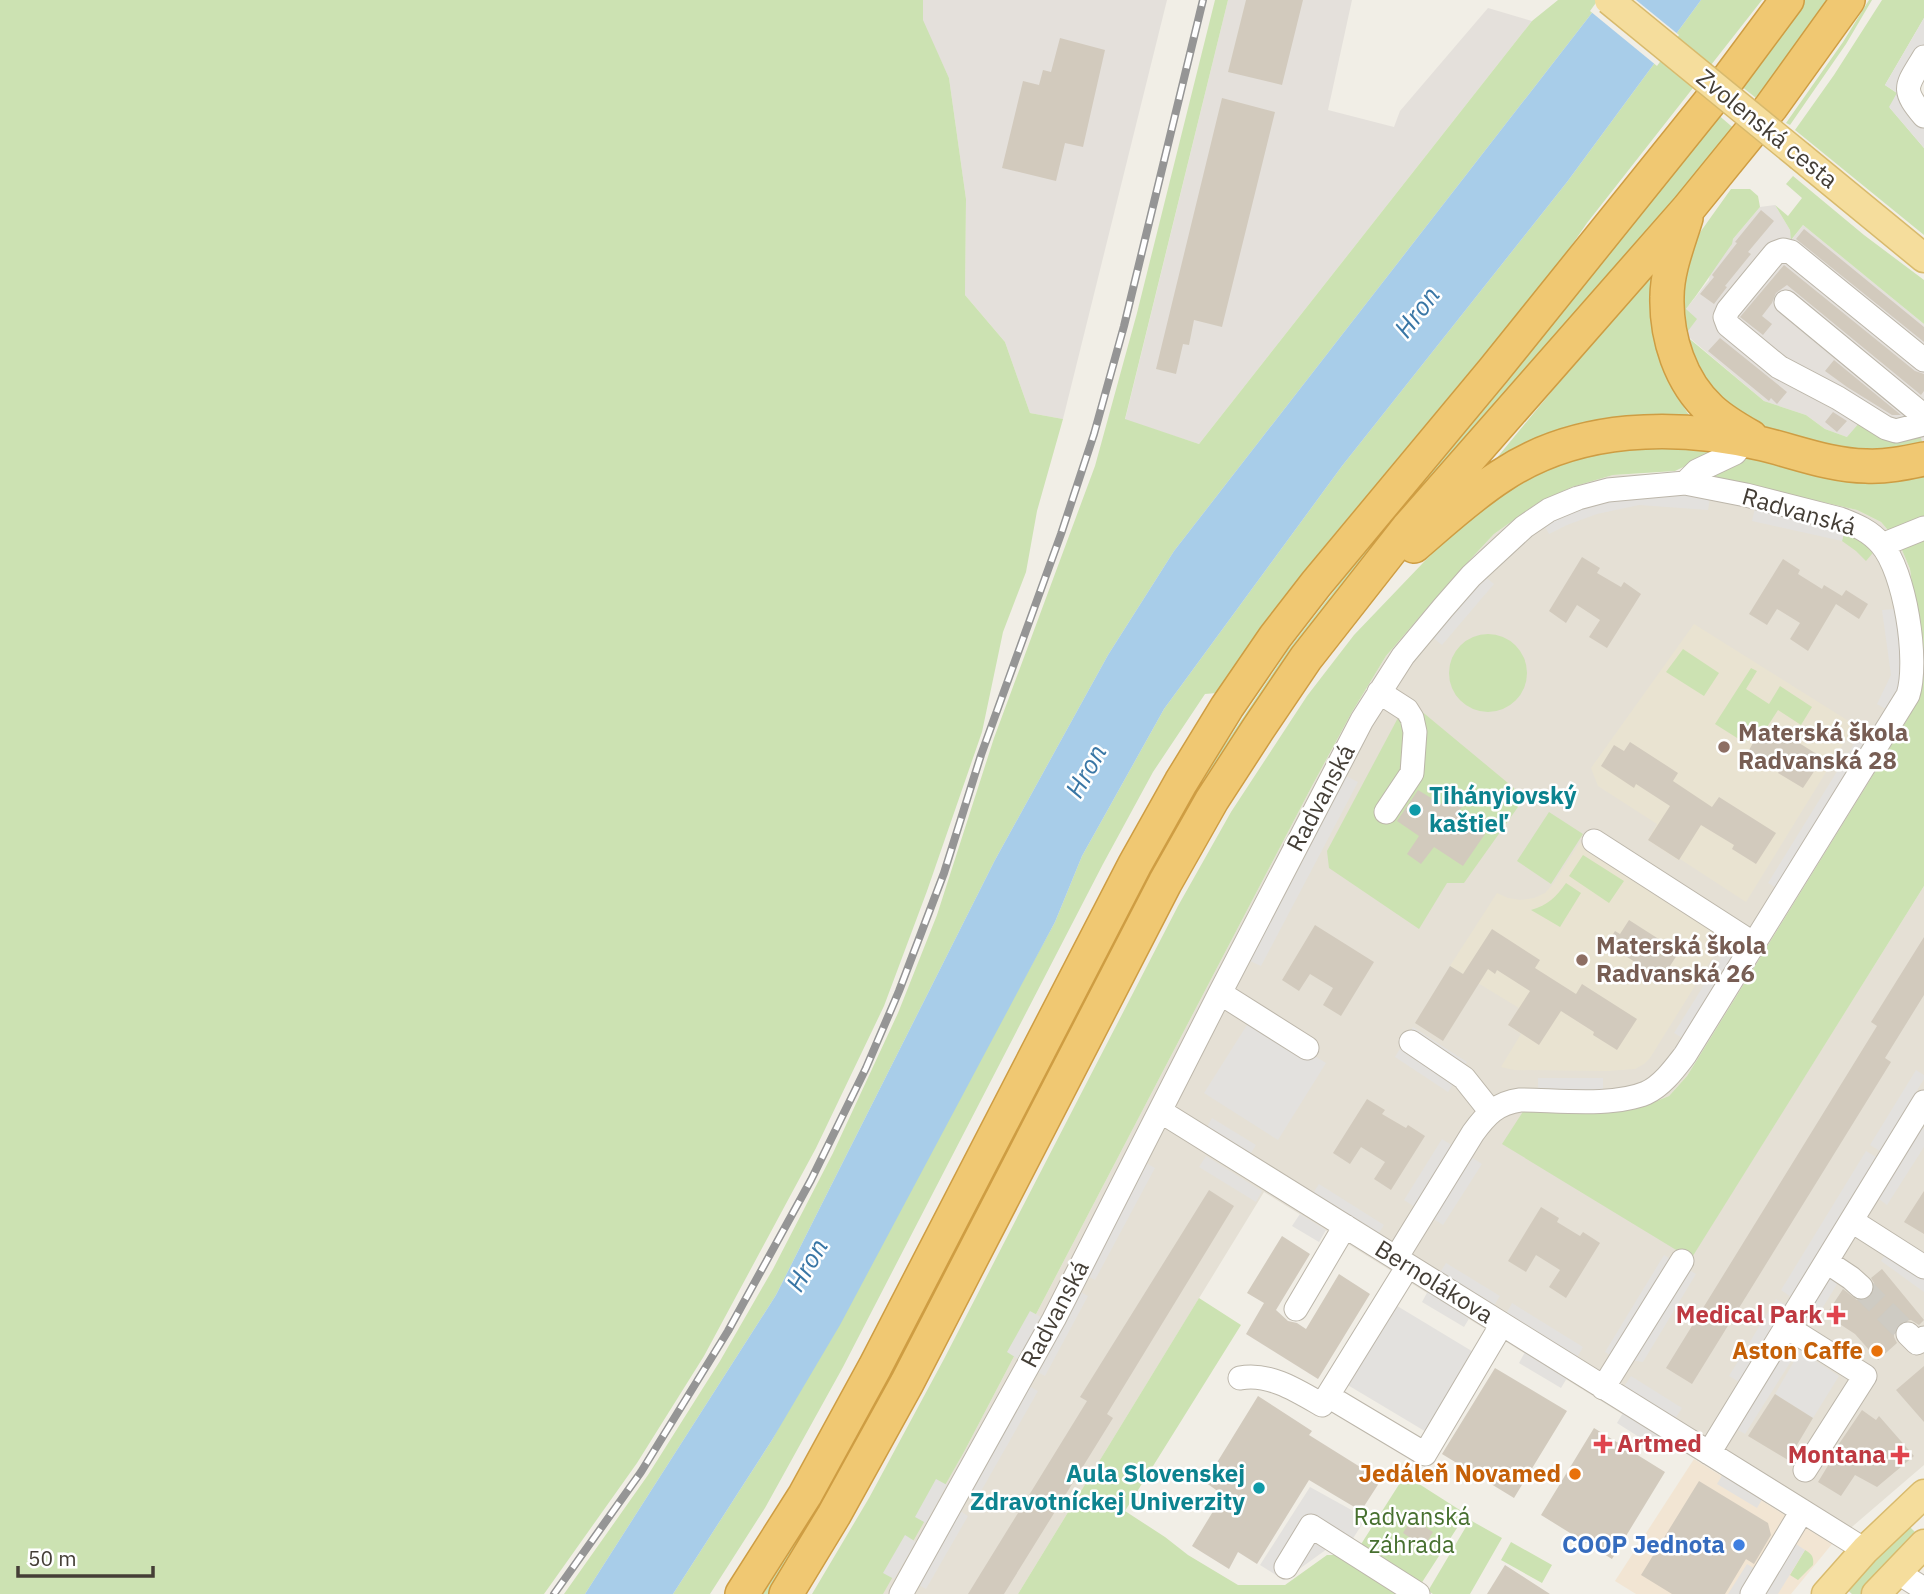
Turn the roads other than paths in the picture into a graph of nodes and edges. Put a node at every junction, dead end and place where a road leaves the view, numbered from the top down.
1 (1609, 0) edge
2 (1787, 0) edge
3 (1848, 0) edge
4 (1924, 57) edge
5 (1924, 116) edge
6 (1688, 209) junction
7 (1924, 258) edge
8 (1786, 302) dead end
9 (1924, 360) edge
10 (1924, 416) edge
11 (1924, 424) edge
12 (1753, 442) junction
13 (1924, 459) edge
14 (1685, 483) junction
15 (1924, 528) edge
16 (1882, 545) junction
17 (1346, 604) junction
18 (1379, 692) junction
19 (1386, 812) dead end
20 (1594, 841) dead end
21 (1755, 944) junction
22 (1220, 993) junction
23 (1411, 1042) dead end
24 (1307, 1048) dead end
25 (1924, 1102) edge
26 (1160, 1111) junction
27 (1491, 1112) junction
28 (1852, 1221) junction
29 (1345, 1226) junction
30 (1682, 1261) dead end
31 (1402, 1262) junction
32 (1827, 1262) junction
33 (1924, 1267) edge
34 (1861, 1287) tunnel mouth
35 (1296, 1310) dead end
36 (1502, 1324) junction
37 (1787, 1327) junction
38 (1240, 1378) dead end
39 (1604, 1388) junction
40 (1328, 1396) junction
41 (1709, 1453) junction
42 (1805, 1470) dead end
43 (1924, 1494) edge
44 (1802, 1511) junction
45 (1924, 1544) edge
46 (1865, 1550) junction
47 (1286, 1567) dead end
48 (1897, 1572) junction
49 (1924, 1589) edge
50 (742, 1594) edge
51 (786, 1594) edge
52 (901, 1594) edge
53 (1419, 1594) edge
54 (1752, 1594) edge
55 (1826, 1594) edge
56 (1876, 1594) edge

1 - 7 main road, Zvolenská cesta, bridge
2 - 50 highway
3 - 6 highway
4 - 5 street
6 - 12 highway
6 - 17 highway
8 - 10 street
9 - 11 street
12 - 13 highway
12 - 14 street
12 - 17 highway
14 - 16 street, Radvanská
14 - 18 street, Radvanská
15 - 16 street
16 - 21 street, Radvanská
17 - 51 highway
18 - 19 street
18 - 22 street, Radvanská
20 - 21 street
21 - 27 street, Radvanská
22 - 24 street
22 - 26 street, Radvanská
23 - 27 street
25 - 28 street
26 - 29 street, Bernolákova
26 - 52 street, Radvanská
27 - 31 street
28 - 32 street
28 - 33 street
29 - 31 street, Bernolákova
29 - 35 street
30 - 39 street
31 - 36 street, Bernolákova
31 - 40 street
32 - 34 street
32 - 37 street
36 - 39 street, Bernolákova
36 - 40 street
37 - 41 street
37 - 42 street
38 - 40 street
39 - 41 street, Bernolákova
41 - 44 street, Bernolákova
43 - 46 main road
44 - 46 street, Bernolákova
44 - 54 street
45 - 48 main road
46 - 55 main road
47 - 53 street
48 - 49 street
48 - 56 main road

